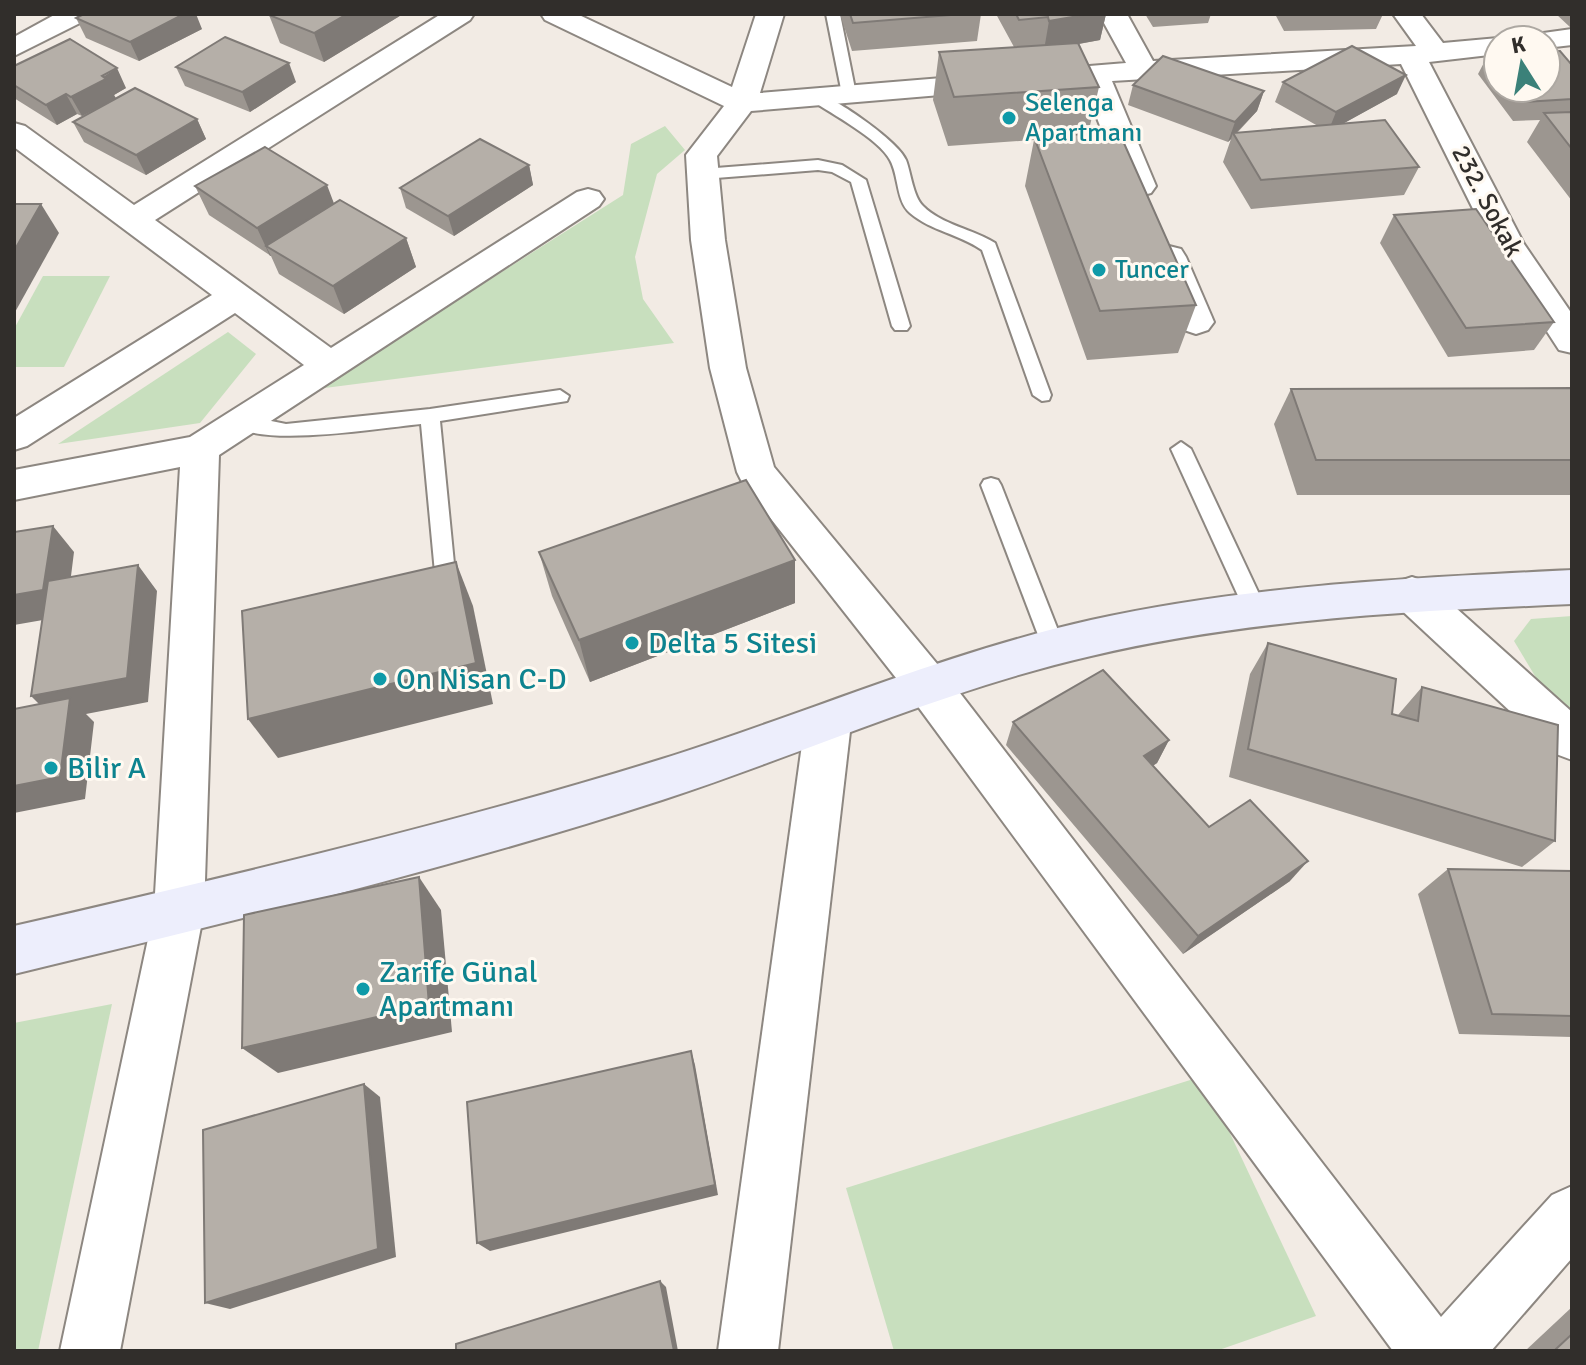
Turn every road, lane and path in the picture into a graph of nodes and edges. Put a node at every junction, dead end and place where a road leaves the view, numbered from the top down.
1 (76, 14) edge
2 (460, 14) edge
3 (555, 14) edge
4 (770, 14) edge
5 (833, 14) edge
6 (1113, 14) edge
7 (1407, 14) edge
8 (14, 48) edge
9 (1482, 48) edge
10 (1423, 54) junction
11 (1144, 70) junction
12 (1094, 73) junction
13 (849, 94) junction
14 (816, 97) junction
15 (742, 103) junction
16 (14, 132) edge
17 (703, 174) junction
18 (588, 199) dead end
19 (135, 219) junction
20 (235, 297) junction
21 (1196, 322) edge
22 (901, 326) dead end
23 (1572, 341) edge
24 (328, 364) junction
25 (1042, 395) dead end
26 (560, 396) dead end
27 (430, 416) junction
28 (241, 422) junction
29 (14, 436) edge
30 (200, 449) junction
31 (1181, 449) dead end
32 (14, 485) edge
33 (991, 485) dead end
34 (1572, 587) edge
35 (1412, 594) junction
36 (448, 600) edge
37 (1256, 611) junction
38 (1054, 648) junction
39 (927, 684) junction
40 (828, 723) junction
41 (1572, 740) edge
42 (179, 911) junction
43 (14, 950) edge
44 (1572, 1215) edge
45 (90, 1351) edge
46 (748, 1351) edge
47 (1430, 1351) edge
48 (1451, 1351) edge

1 - 8 street
2 - 19 street
3 - 15 street
4 - 15 street
5 - 13 lane
6 - 11 street
7 - 10 street, 232. Sokak
9 - 10 street
10 - 11 street
10 - 23 street, 232. Sokak
11 - 12 street
12 - 13 street
12 - 21 street
13 - 14 street
14 - 15 street
14 - 25 lane
15 - 17 street
16 - 19 street
17 - 22 lane
17 - 39 street
18 - 24 street
19 - 20 street
20 - 24 street
20 - 29 street
24 - 28 street
26 - 27 lane
27 - 28 lane
27 - 36 lane
28 - 30 street
30 - 32 street
30 - 42 street
31 - 37 lane
33 - 38 lane
34 - 35 main road
35 - 37 main road
35 - 41 street
37 - 38 main road
38 - 39 main road
39 - 40 main road
39 - 47 street
40 - 42 main road
40 - 46 street
42 - 43 main road
42 - 45 street
44 - 48 street

